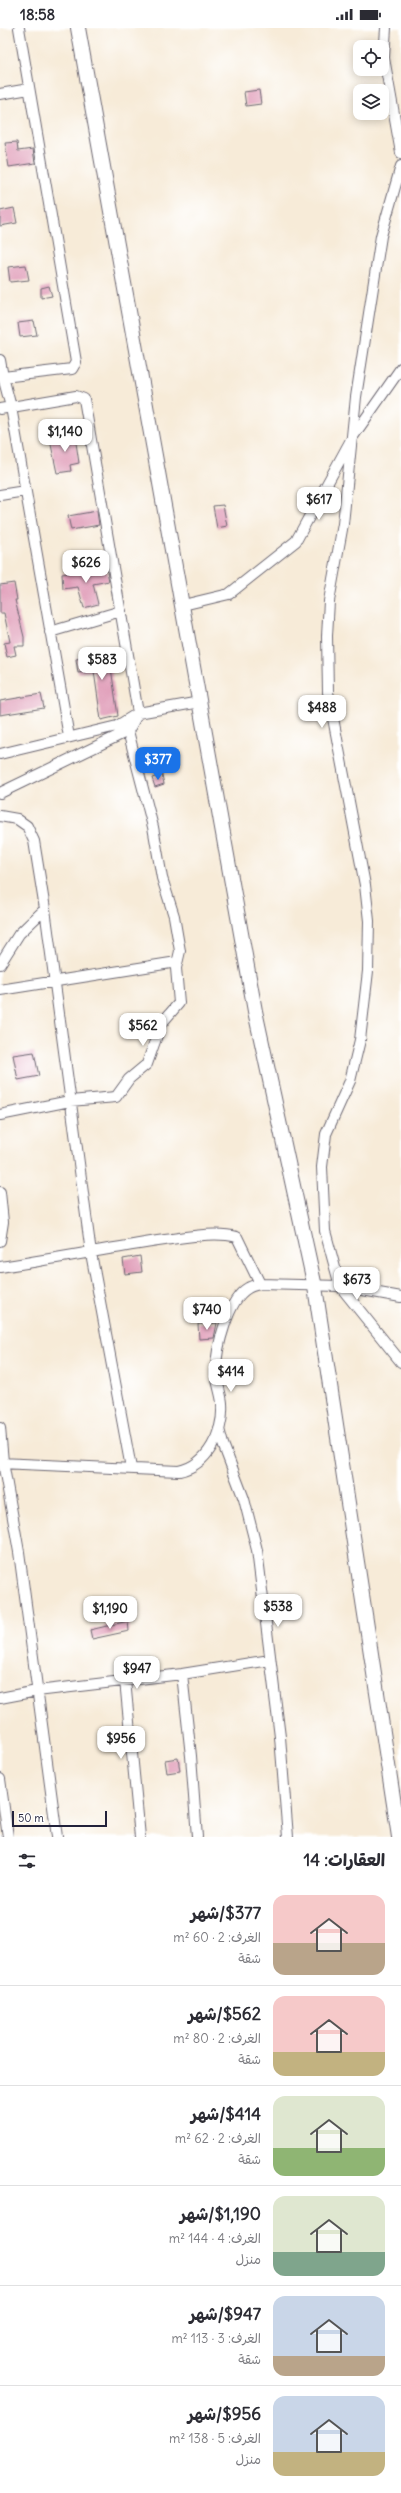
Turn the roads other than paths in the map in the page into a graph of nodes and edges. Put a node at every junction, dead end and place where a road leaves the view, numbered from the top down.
1 (19, 28) edge
2 (78, 28) edge
3 (386, 28) edge
4 (29, 89) junction
5 (0, 94) edge
6 (401, 153) edge
7 (401, 166) edge
8 (0, 360) edge
9 (401, 368) edge
10 (2, 377) edge
11 (11, 407) junction
12 (0, 409) edge
13 (352, 438) junction
14 (25, 491) junction
15 (0, 495) edge
16 (183, 606) junction
17 (121, 611) junction
18 (50, 632) junction
19 (200, 702) junction
20 (138, 714) junction
21 (128, 731) junction
22 (69, 737) junction
23 (0, 754) edge
24 (0, 793) edge
25 (0, 816) edge
26 (45, 910) junction
27 (177, 962) junction
28 (0, 964) edge
29 (54, 983) junction
30 (0, 990) edge
31 (70, 1101) junction
32 (0, 1115) edge
33 (0, 1192) edge
34 (0, 1241) edge
35 (91, 1253) junction
36 (0, 1267) edge
37 (260, 1284) junction
38 (340, 1286) junction
39 (315, 1287) junction
40 (401, 1297) edge
41 (401, 1362) edge
42 (0, 1428) edge
43 (219, 1428) junction
44 (1, 1462) edge
45 (131, 1468) junction
46 (270, 1660) junction
47 (182, 1674) junction
48 (125, 1680) junction
49 (37, 1691) junction
50 (0, 1698) edge
51 (0, 1779) edge
52 (397, 1797) edge
53 (8, 1837) edge
54 (57, 1837) edge
55 (140, 1837) edge
56 (197, 1837) edge
57 (288, 1837) edge
58 (399, 1837) edge

1 - 4 street
2 - 16 main road
3 - 6 street
4 - 5 street
4 - 10 street
7 - 13 street
8 - 10 street
9 - 13 street
10 - 11 street
11 - 12 street
11 - 14 street
11 - 17 street
13 - 16 street
13 - 38 street
14 - 15 street
14 - 18 street
16 - 19 main road
17 - 18 street
17 - 20 street
18 - 22 street
19 - 20 street
19 - 39 main road
20 - 21 street
20 - 22 street
21 - 24 street
21 - 27 street
22 - 23 street
25 - 26 street
26 - 28 street
26 - 29 street
27 - 29 street
27 - 31 street
29 - 30 street
29 - 31 street
31 - 32 street
31 - 35 street
33 - 34 street
35 - 36 street
35 - 37 street
35 - 45 street
37 - 39 street
37 - 43 street
38 - 39 street
38 - 40 street
38 - 41 street
39 - 52 main road
42 - 44 street
43 - 45 street
43 - 46 street
44 - 45 street
44 - 49 street
46 - 47 street
46 - 57 street
47 - 48 street
47 - 56 street
48 - 49 street
48 - 55 street
49 - 50 street
49 - 54 street
51 - 53 street
52 - 58 main road

